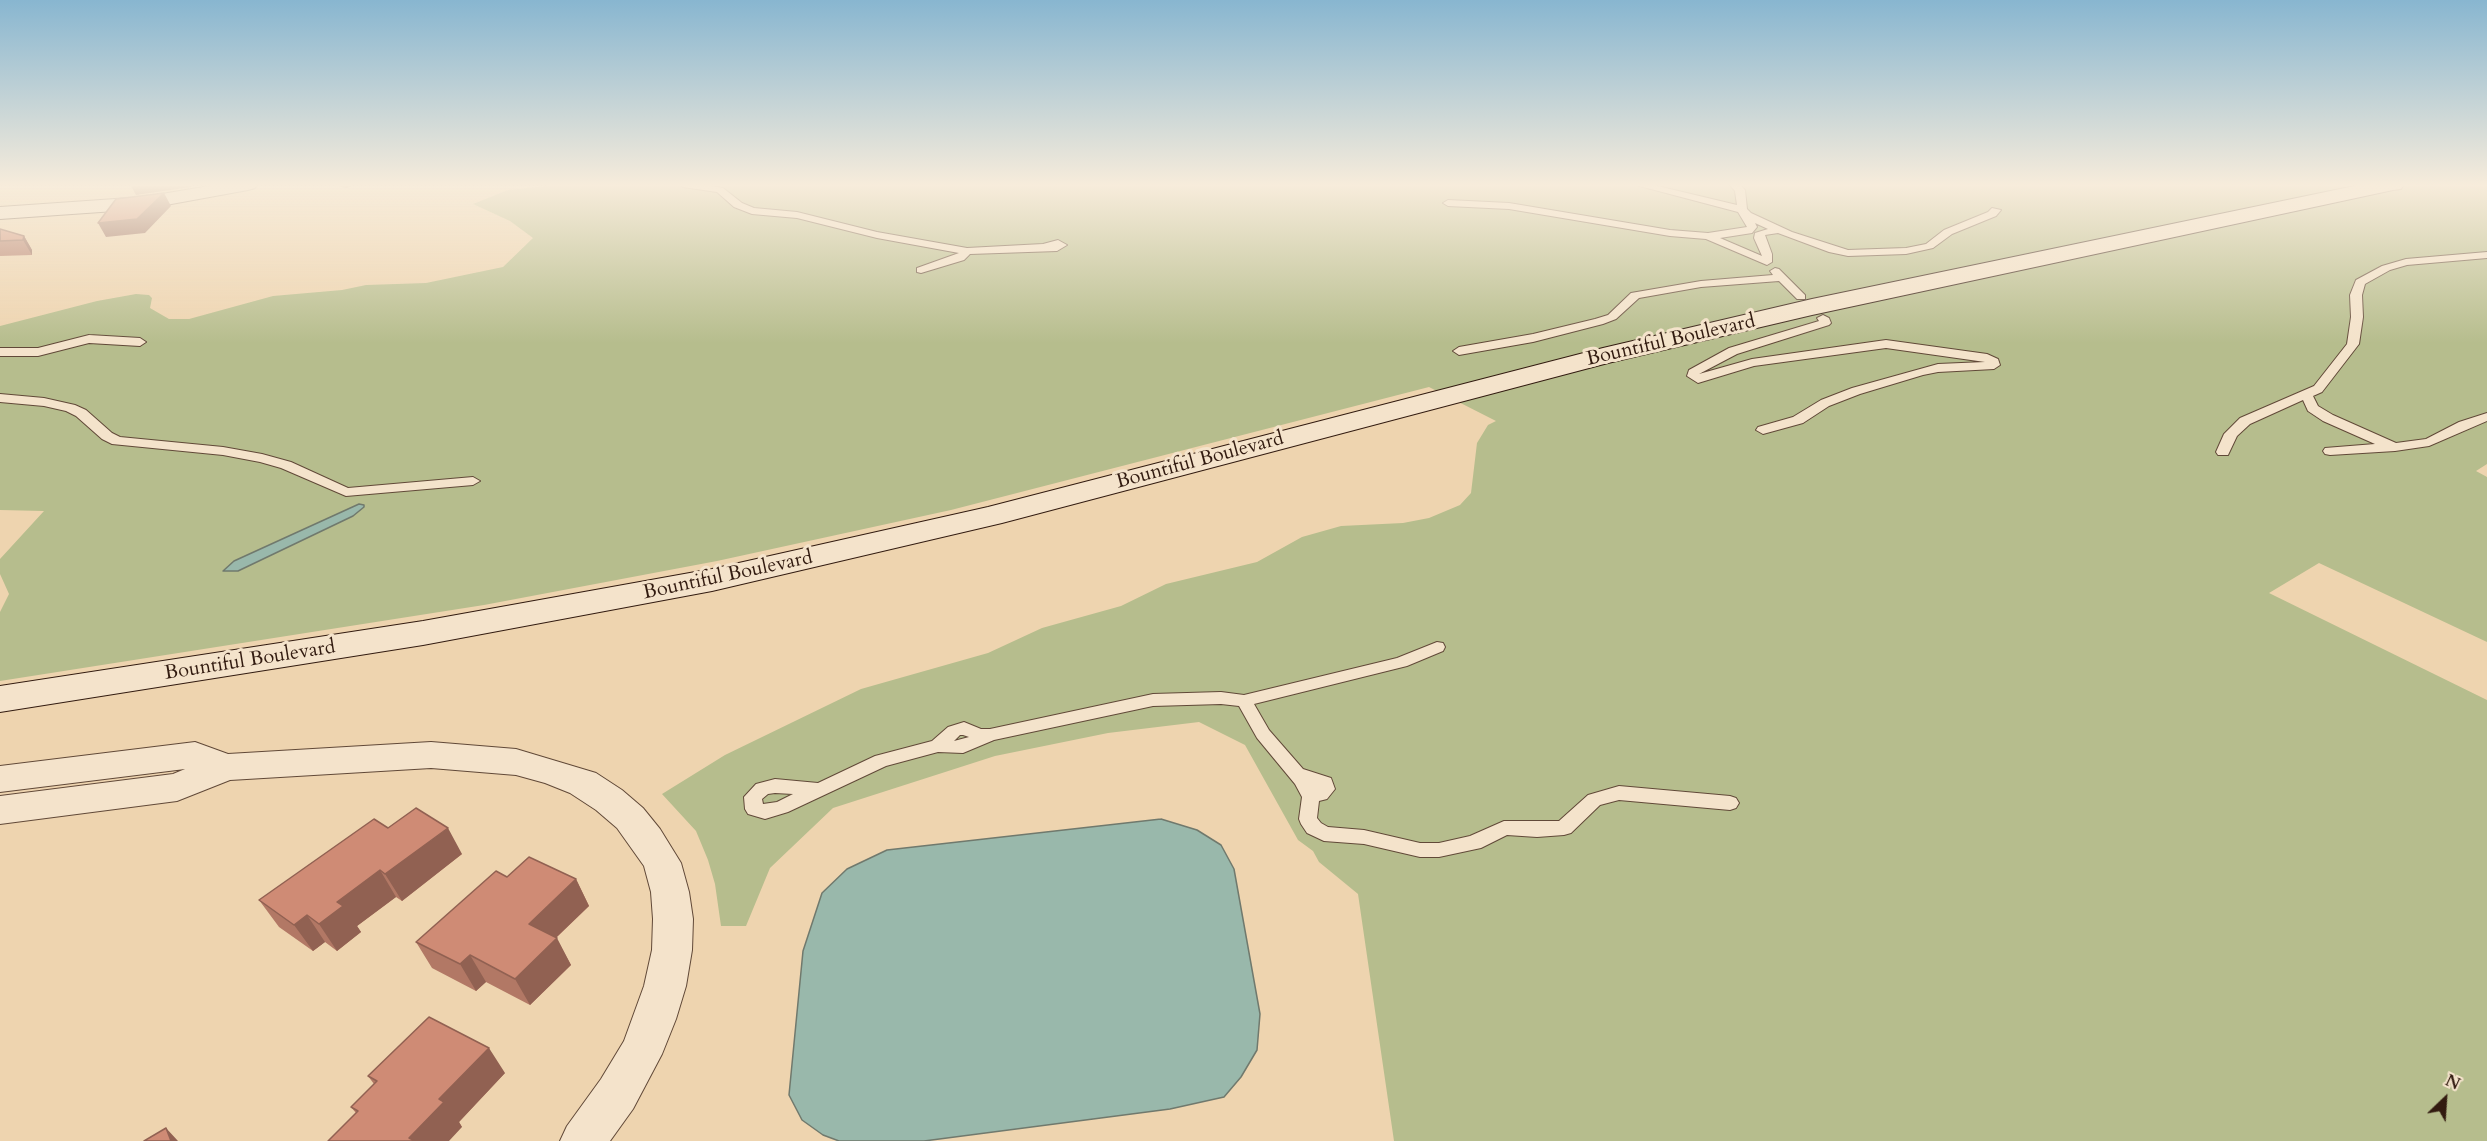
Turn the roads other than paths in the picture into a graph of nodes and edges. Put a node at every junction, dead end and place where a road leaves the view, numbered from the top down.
1 (890, 237) edge
2 (1711, 237) edge
3 (1759, 237) edge
4 (1799, 237) edge
5 (1941, 237) edge
6 (2142, 237) edge
7 (1044, 247) dead end
8 (967, 251) junction
9 (2487, 255) edge
10 (1767, 262) junction
11 (921, 270) dead end
12 (1782, 278) junction
13 (1801, 297) dead end
14 (1823, 318) dead end
15 (140, 342) dead end
16 (1459, 351) dead end
17 (0, 352) edge
18 (2306, 394) junction
19 (0, 398) edge
20 (2487, 417) edge
21 (1763, 430) dead end
22 (2395, 447) junction
23 (2330, 451) dead end
24 (2223, 452) dead end
25 (473, 481) dead end
26 (1437, 647) dead end
27 (0, 699) edge
28 (1245, 701) junction
29 (226, 767) junction
30 (0, 780) edge
31 (817, 789) dead end
32 (1730, 803) dead end
33 (0, 810) edge
34 (583, 1141) edge

1 - 8 lane
2 - 10 lane
3 - 10 lane
4 - 5 lane
6 - 27 main road, Bountiful Boulevard
7 - 8 lane
8 - 11 lane
9 - 18 lane
10 - 12 lane
12 - 13 lane
12 - 16 lane
14 - 21 lane
15 - 17 lane
18 - 22 lane
18 - 24 lane
19 - 25 lane
20 - 22 lane
22 - 23 lane
26 - 28 lane
28 - 31 lane
28 - 32 lane
29 - 30 street
29 - 33 street
29 - 34 street

